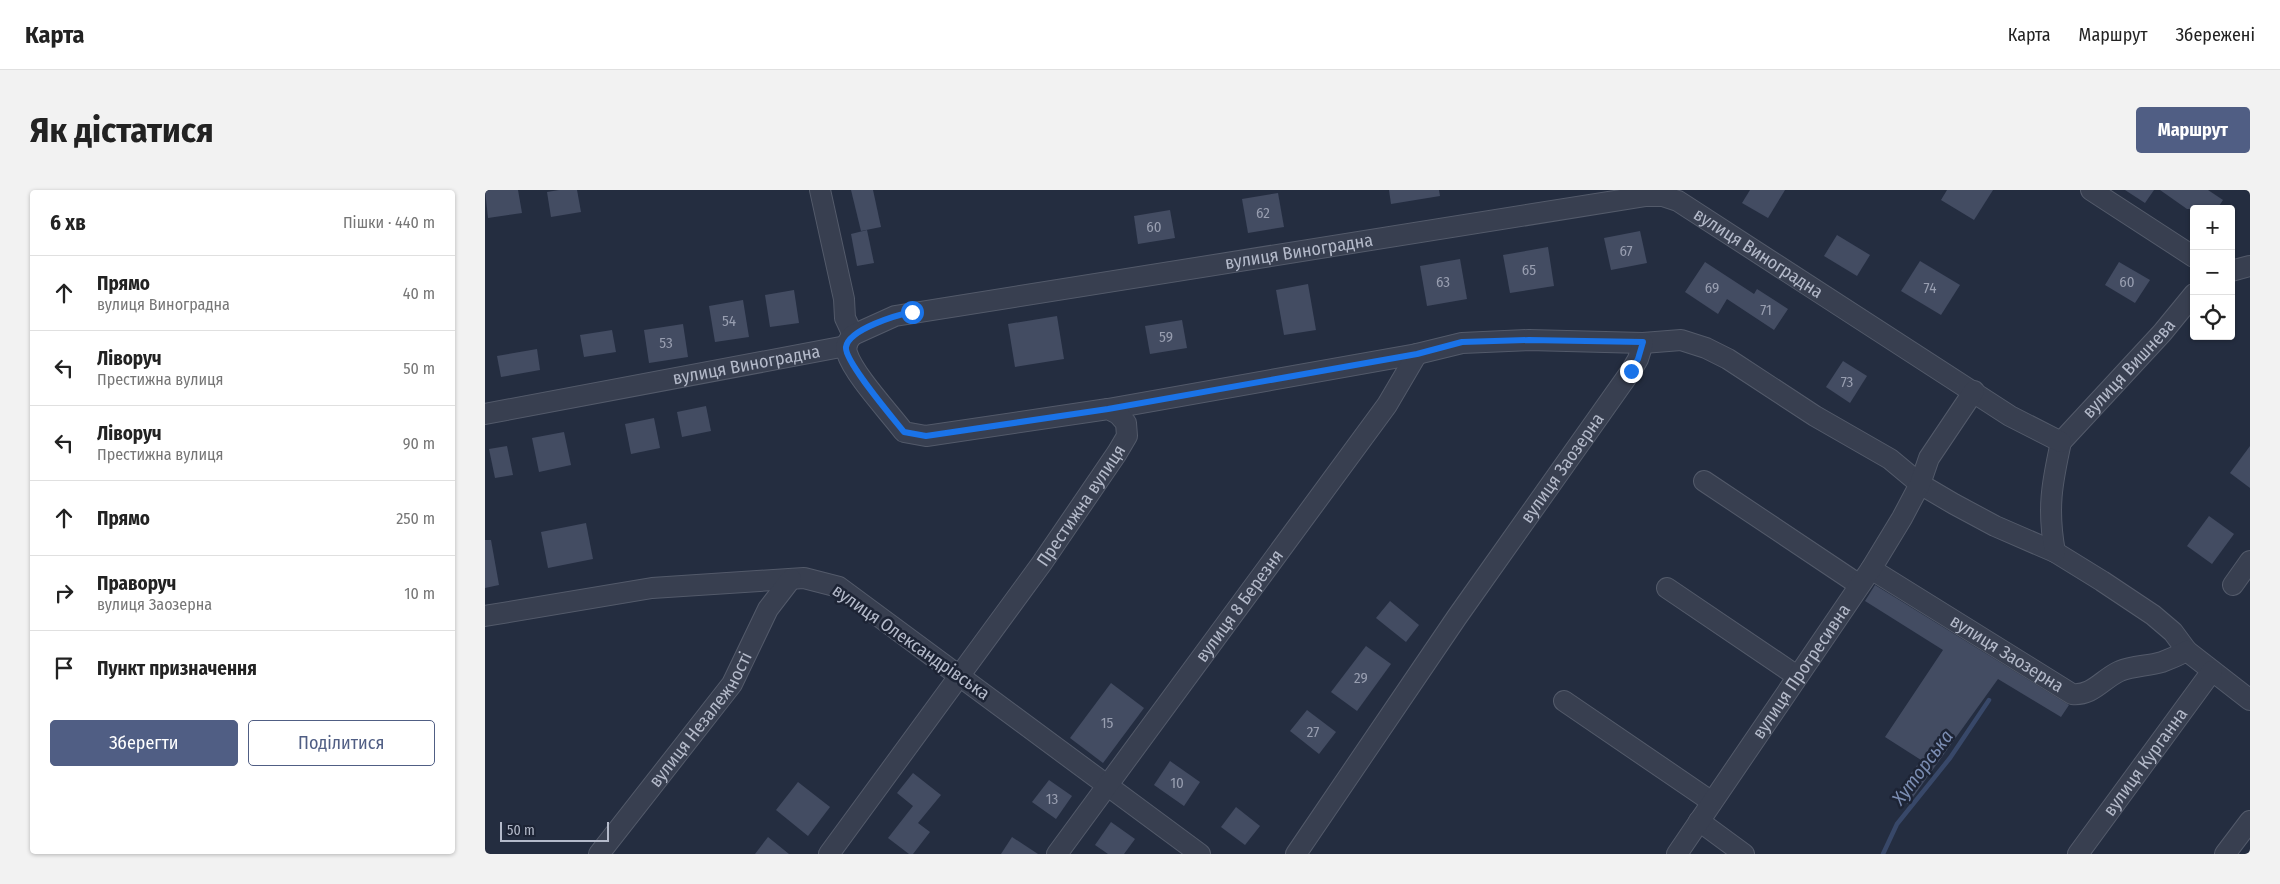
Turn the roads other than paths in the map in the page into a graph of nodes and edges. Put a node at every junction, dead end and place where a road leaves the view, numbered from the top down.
1 (820, 190) edge
2 (2091, 190) edge
3 (2190, 254) edge
4 (2250, 266) edge
5 (2235, 270) edge
6 (2193, 295) edge
7 (850, 341) junction
8 (1643, 342) junction
9 (1417, 354) junction
10 (1975, 391) junction
11 (1108, 409) junction
12 (485, 414) edge
13 (2061, 442) junction
14 (1704, 481) dead end
15 (1920, 484) junction
16 (2055, 552) junction
17 (2250, 561) edge
18 (1871, 569) junction
19 (791, 579) junction
20 (1858, 584) junction
21 (2233, 585) dead end
22 (1667, 588) dead end
23 (485, 616) edge
24 (2187, 652) junction
25 (2212, 671) junction
26 (961, 675) junction
27 (1797, 676) junction
28 (1564, 700) dead end
29 (2250, 700) edge
30 (1108, 784) junction
31 (1712, 802) junction
32 (1699, 821) junction
33 (2250, 821) edge
34 (599, 854) edge
35 (829, 854) edge
36 (1057, 854) edge
37 (1200, 854) edge
38 (1296, 854) edge
39 (1677, 854) edge
40 (1744, 854) edge
41 (2077, 854) edge
42 (2225, 854) edge

1 - 7 street
2 - 3 street
4 - 5 street
6 - 13 street, вулиця Вишнева
7 - 10 street, вулиця Виноградна
7 - 11 street
7 - 12 street, вулиця Виноградна
8 - 9 street
8 - 15 street
8 - 38 street, вулиця Заозерна
9 - 11 street
9 - 30 street, вулиця 8 Березня
10 - 13 street, вулиця Виноградна
10 - 15 street, вулиця Прогресивна
11 - 26 street, Престижна вулиця
13 - 16 street
14 - 20 street
15 - 16 street
15 - 18 street, вулиця Прогресивна
16 - 24 street
17 - 21 street
18 - 20 street, вулиця Прогресивна
18 - 24 street, вулиця Заозерна
19 - 23 street, вулиця Олександрівська
19 - 26 street, вулиця Олександрівська
19 - 34 street, вулиця Незалежності
20 - 27 street, вулиця Прогресивна
22 - 27 street
24 - 25 street
25 - 29 street
25 - 41 street, вулиця Курганна
26 - 30 street, вулиця Олександрівська
26 - 35 street, Престижна вулиця
27 - 31 street, вулиця Прогресивна
28 - 31 street
30 - 36 street, вулиця 8 Березня
30 - 37 street, вулиця Олександрівська
31 - 32 street, вулиця Прогресивна
32 - 39 street, вулиця Прогресивна
32 - 40 street
33 - 42 street

